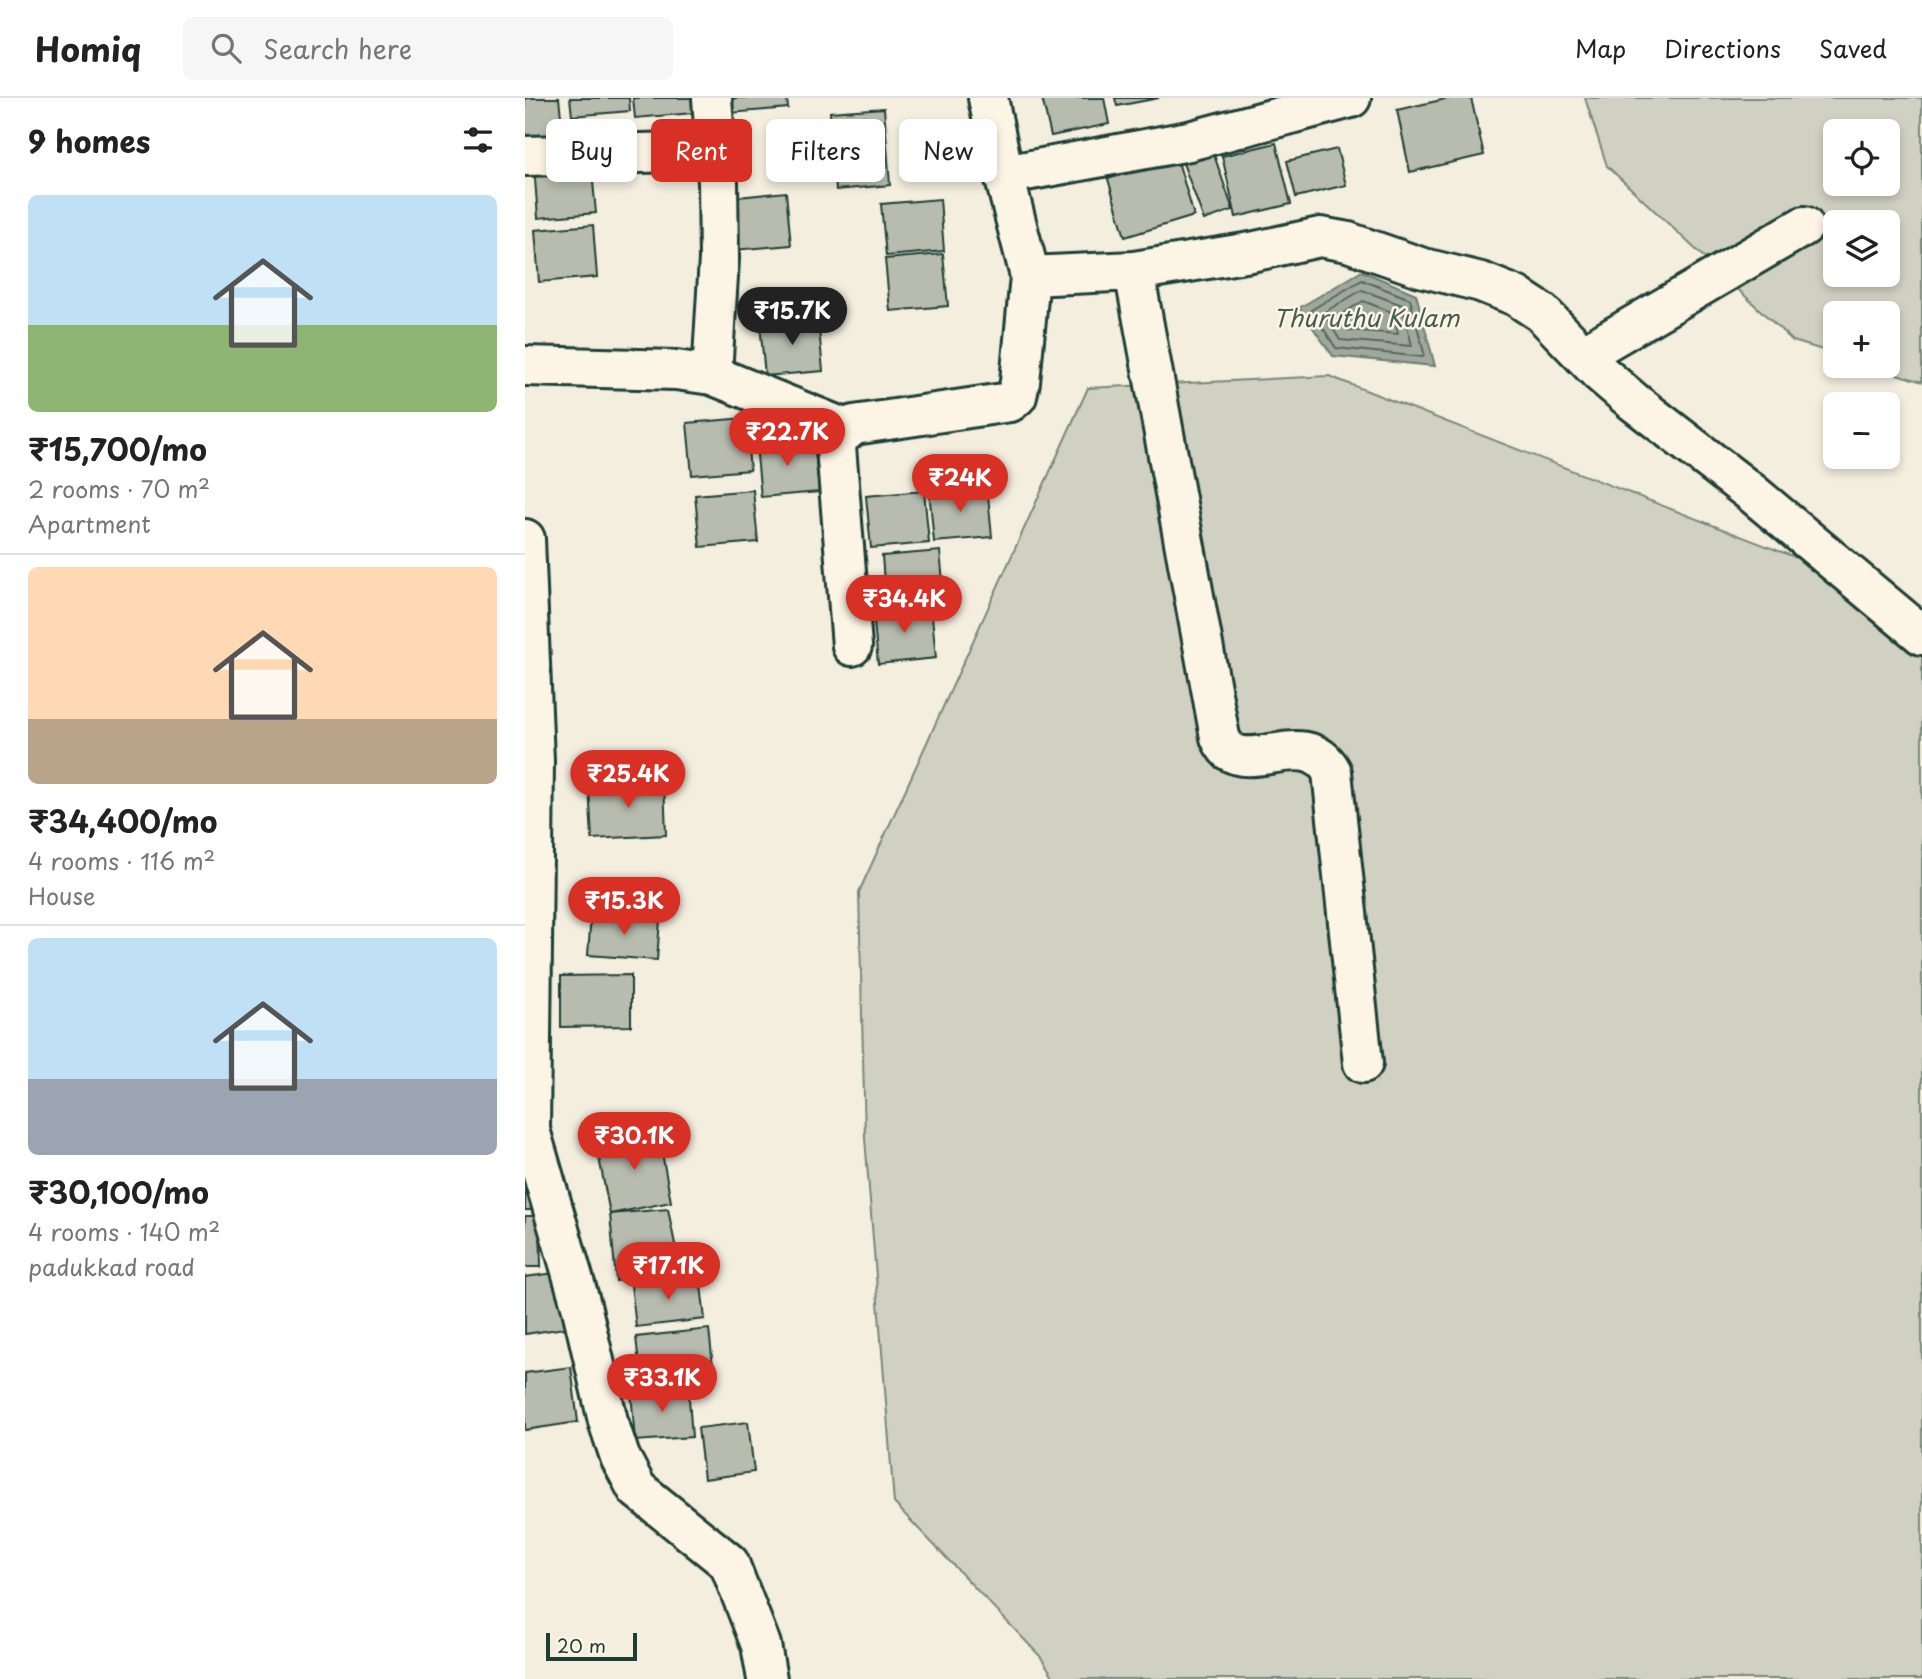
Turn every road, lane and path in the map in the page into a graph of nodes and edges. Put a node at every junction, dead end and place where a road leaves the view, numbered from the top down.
1 (712, 98) edge
2 (988, 98) edge
3 (1349, 98) edge
4 (714, 119) edge
5 (651, 153) edge
6 (525, 156) edge
7 (1004, 175) junction
8 (718, 182) edge
9 (1804, 226) dead end
10 (1134, 271) junction
11 (1030, 276) junction
12 (1583, 355) junction
13 (525, 366) edge
14 (712, 375) junction
15 (846, 429) junction
16 (525, 538) edge
17 (526, 594) edge
18 (1922, 635) edge
19 (852, 646) dead end
20 (1363, 1063) dead end
21 (528, 1130) edge
22 (767, 1679) edge

1 - 4 street
2 - 7 street
3 - 7 street
5 - 6 street
7 - 11 street
8 - 14 street
9 - 12 street
10 - 11 street
10 - 12 street
10 - 20 street
11 - 15 street
12 - 18 street
13 - 14 street
14 - 15 street
15 - 19 street
16 - 17 street
17 - 21 street
21 - 22 street

